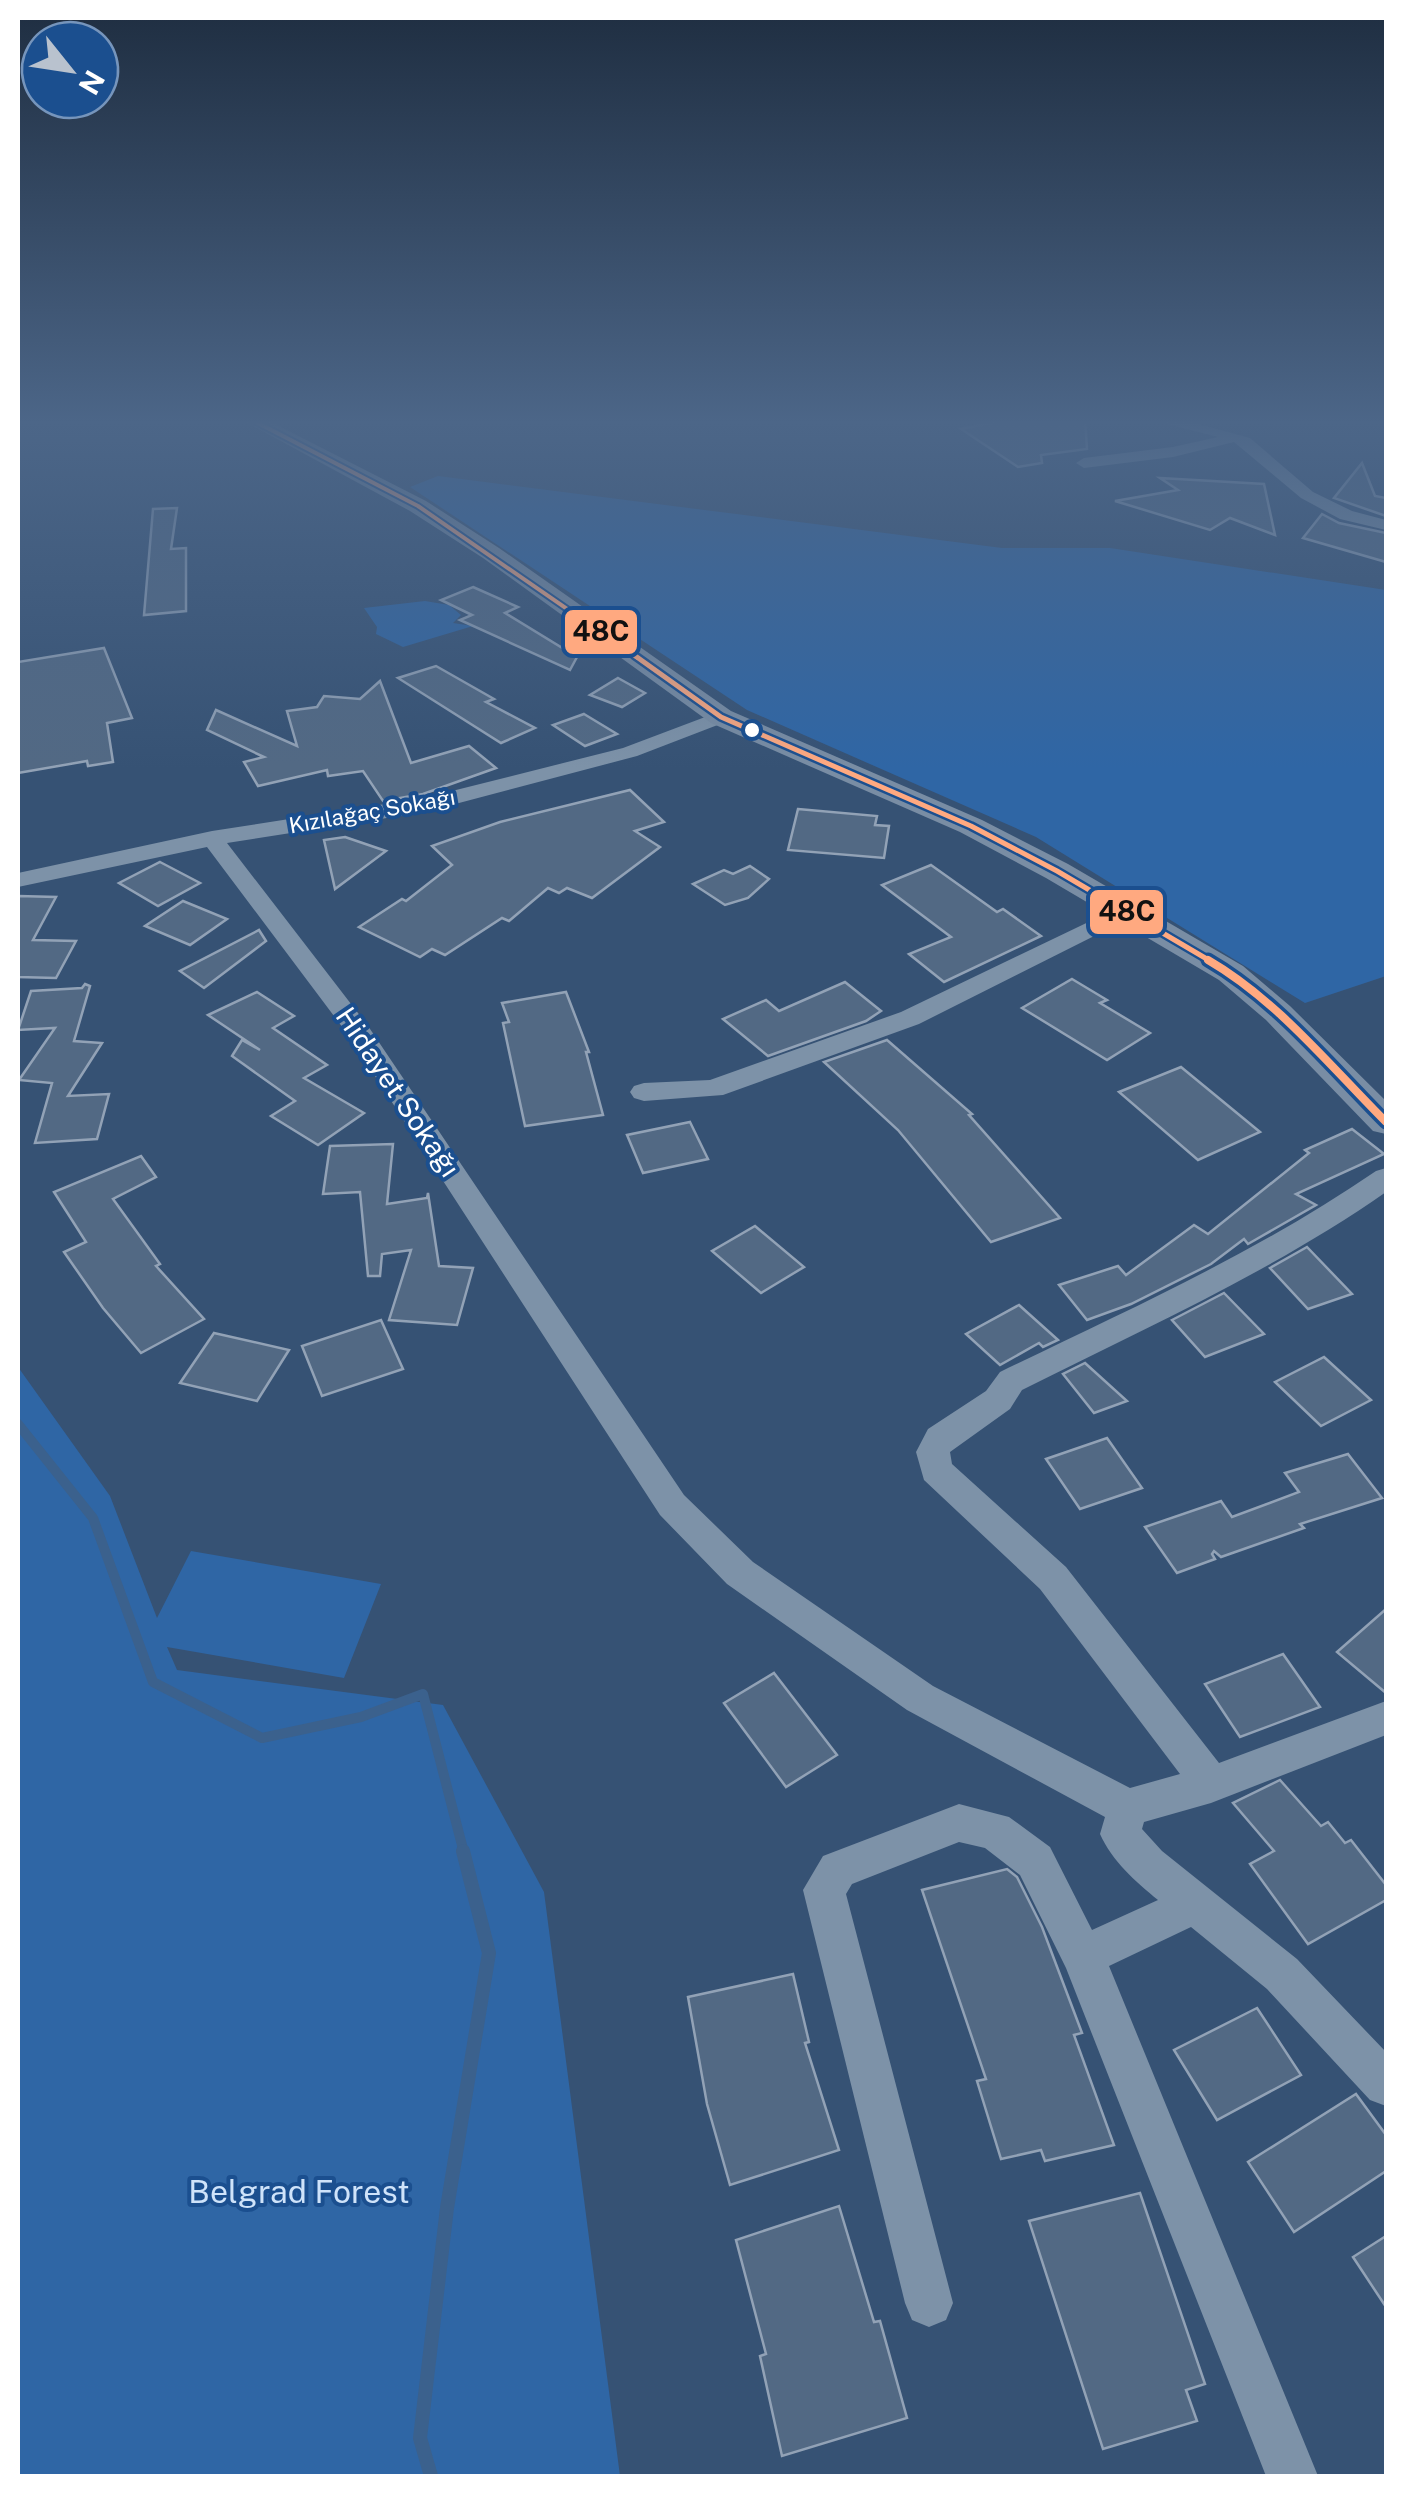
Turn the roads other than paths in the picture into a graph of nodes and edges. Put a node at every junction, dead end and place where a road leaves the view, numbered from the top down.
1 (464, 535) edge
2 (721, 717) junction
3 (212, 838) junction
4 (18, 880) edge
5 (1126, 912) junction
6 (644, 1092) dead end
7 (1386, 1122) edge
8 (1386, 1178) edge
9 (1386, 1718) edge
10 (1211, 1784) junction
11 (1128, 1808) junction
12 (1195, 1904) junction
13 (1083, 1956) junction
14 (1386, 2084) edge
15 (929, 2303) dead end
16 (1292, 2476) edge

1 - 2 street
2 - 3 street, Kızılağaç Sokağı
2 - 5 street
3 - 4 street, Kızılağaç Sokağı
3 - 11 street, Hidayet Sokağı
5 - 6 street
5 - 7 street
8 - 10 street
9 - 10 street
10 - 11 street
11 - 12 street
12 - 13 street
12 - 14 street
13 - 15 street
13 - 16 street

